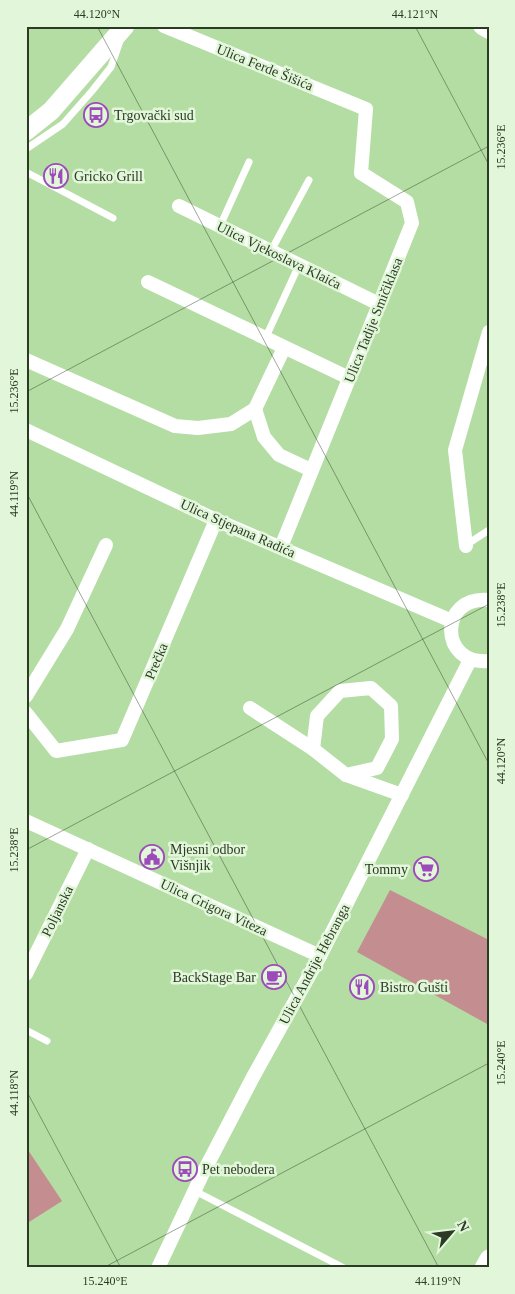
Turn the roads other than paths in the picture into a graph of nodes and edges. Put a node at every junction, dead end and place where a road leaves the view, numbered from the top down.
1 (164, 26) edge
2 (482, 26) edge
3 (124, 27) edge
4 (489, 30) edge
5 (366, 109) joint
6 (26, 131) edge
7 (26, 149) edge
8 (250, 162) dead end
9 (26, 172) edge
10 (309, 180) dead end
11 (179, 206) dead end
12 (112, 218) dead end
13 (220, 226) junction
14 (271, 251) junction
15 (299, 265) junction
16 (148, 282) dead end
17 (379, 304) junction
18 (489, 332) edge
19 (265, 339) junction
20 (284, 348) junction
21 (26, 360) edge
22 (349, 378) junction
23 (255, 409) junction
24 (26, 430) edge
25 (311, 470) junction
26 (216, 520) junction
27 (489, 530) edge
28 (106, 545) dead end
29 (466, 546) joint
30 (281, 547) junction
31 (489, 600) edge
32 (452, 621) junction
33 (470, 660) junction
34 (489, 661) edge
35 (26, 696) edge
36 (250, 708) dead end
37 (26, 713) edge
38 (313, 749) junction
39 (346, 775) junction
40 (402, 795) junction
41 (26, 821) edge
42 (88, 849) junction
43 (320, 956) junction
44 (26, 974) edge
45 (26, 1030) edge
46 (47, 1041) dead end
47 (195, 1191) junction
48 (489, 1259) edge
49 (158, 1268) edge
50 (344, 1268) edge
51 (484, 1268) edge

1 - 5 street, Ulica Ferde Šišića
2 - 4 street
3 - 6 main road
3 - 7 lane
5 - 17 street, Ulica Tadije Smičiklasa
8 - 13 lane
9 - 12 lane
10 - 14 lane
11 - 13 street, Ulica Vjekoslava Klaića
13 - 14 street, Ulica Vjekoslava Klaića
14 - 15 street, Ulica Vjekoslava Klaića
15 - 17 street, Ulica Vjekoslava Klaića
15 - 19 lane
16 - 19 street
17 - 22 street, Ulica Tadije Smičiklasa
18 - 29 street
19 - 20 street
20 - 22 street
20 - 23 street
21 - 23 street
22 - 25 street, Ulica Tadije Smičiklasa
23 - 25 street
24 - 26 street, Ulica Stjepana Radića
25 - 30 street, Ulica Tadije Smičiklasa
26 - 30 street, Ulica Stjepana Radića
26 - 37 street, Prečka
27 - 29 lane
28 - 35 street
30 - 32 street, Ulica Stjepana Radića
31 - 32 street
32 - 33 street
33 - 34 street
33 - 40 street, Ulica Andrije Hebranga
36 - 38 street
38 - 39 street
38 - 39 street
39 - 40 street
40 - 43 street, Ulica Andrije Hebranga
41 - 42 street, Ulica Grigora Viteza
42 - 43 street, Ulica Grigora Viteza
42 - 44 street, Poljanska
43 - 47 street, Ulica Andrije Hebranga
45 - 46 lane
47 - 49 street, Ulica Andrije Hebranga
47 - 50 lane
48 - 51 main road

